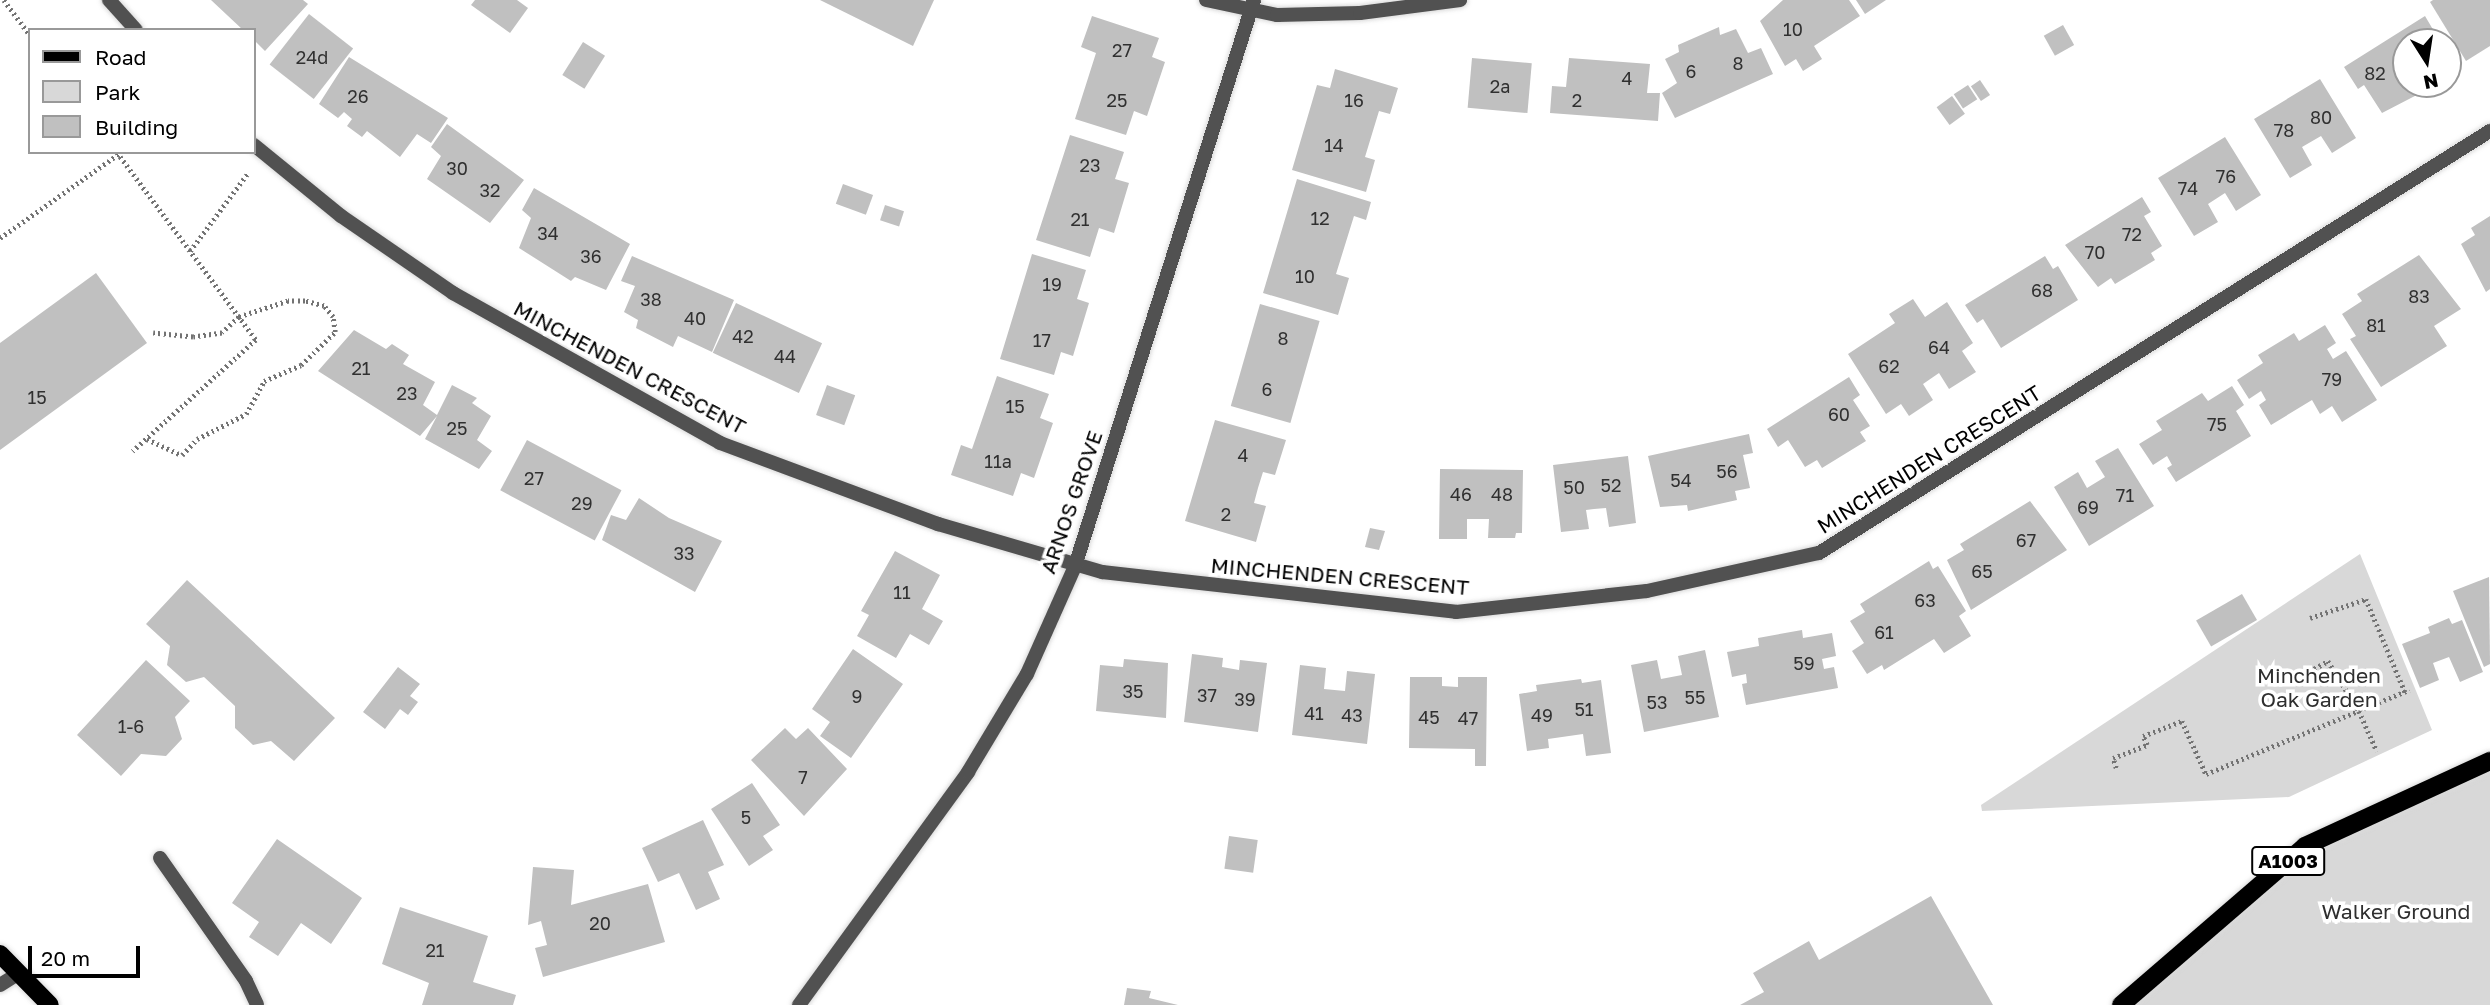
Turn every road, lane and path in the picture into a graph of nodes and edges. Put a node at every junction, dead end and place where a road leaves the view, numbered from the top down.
1 (4, 0) edge
2 (109, 0) edge
3 (1206, 0) edge
4 (1460, 0) edge
5 (1252, 6) edge
6 (134, 28) edge
7 (28, 32) edge
8 (2490, 131) edge
9 (258, 149) edge
10 (117, 154) edge
11 (119, 154) edge
12 (255, 154) edge
13 (0, 238) edge
14 (190, 251) junction
15 (239, 317) junction
16 (153, 333) dead end
17 (147, 439) junction
18 (133, 451) dead end
19 (1075, 566) junction
20 (2310, 618) dead end
21 (2290, 682) dead end
22 (2359, 711) junction
23 (2376, 751) dead end
24 (2490, 761) edge
25 (2116, 768) dead end
26 (160, 858) dead end
27 (0, 954) edge
28 (19, 974) junction
29 (0, 985) edge
30 (51, 1005) edge
31 (257, 1005) edge
32 (799, 1005) edge
33 (2121, 1005) edge

1 - 7 path
2 - 6 street
3 - 5 street
4 - 5 street
5 - 19 street, ARNOS GROVE
8 - 19 street, MINCHENDEN CRESCENT
9 - 19 street, MINCHENDEN CRESCENT
10 - 13 path
11 - 14 path
12 - 14 path
14 - 15 path
15 - 16 path
15 - 17 path
15 - 17 path
17 - 18 path
19 - 32 street, ARNOS GROVE
20 - 22 path
21 - 22 path
22 - 23 path
22 - 25 path
24 - 33 main road, A1003
26 - 31 street
27 - 28 main road
28 - 29 street
28 - 30 main road

